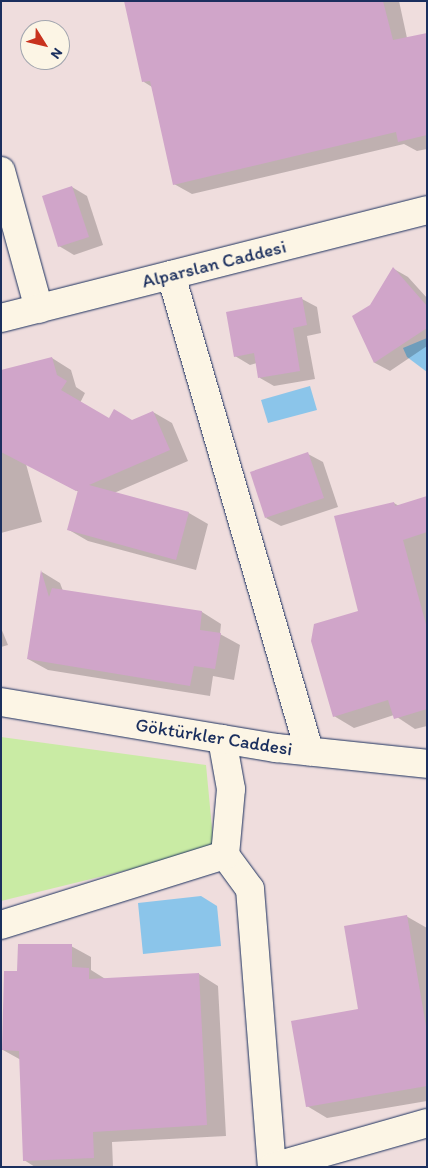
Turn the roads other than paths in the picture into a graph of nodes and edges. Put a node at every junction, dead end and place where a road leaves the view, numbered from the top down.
1 (1, 171) edge
2 (427, 210) edge
3 (171, 275) junction
4 (39, 309) junction
5 (1, 318) edge
6 (1, 702) edge
7 (222, 739) junction
8 (309, 751) junction
9 (427, 764) edge
10 (225, 855) junction
11 (1, 925) edge
12 (427, 1123) edge
13 (272, 1167) edge

1 - 4 street
2 - 3 street, Alparslan Caddesi
3 - 4 street, Alparslan Caddesi
3 - 8 street
4 - 5 street, Alparslan Caddesi
6 - 7 street, Göktürkler Caddesi
7 - 8 street, Göktürkler Caddesi
7 - 10 street
8 - 9 street, Göktürkler Caddesi
10 - 11 street
10 - 13 street
12 - 13 street

